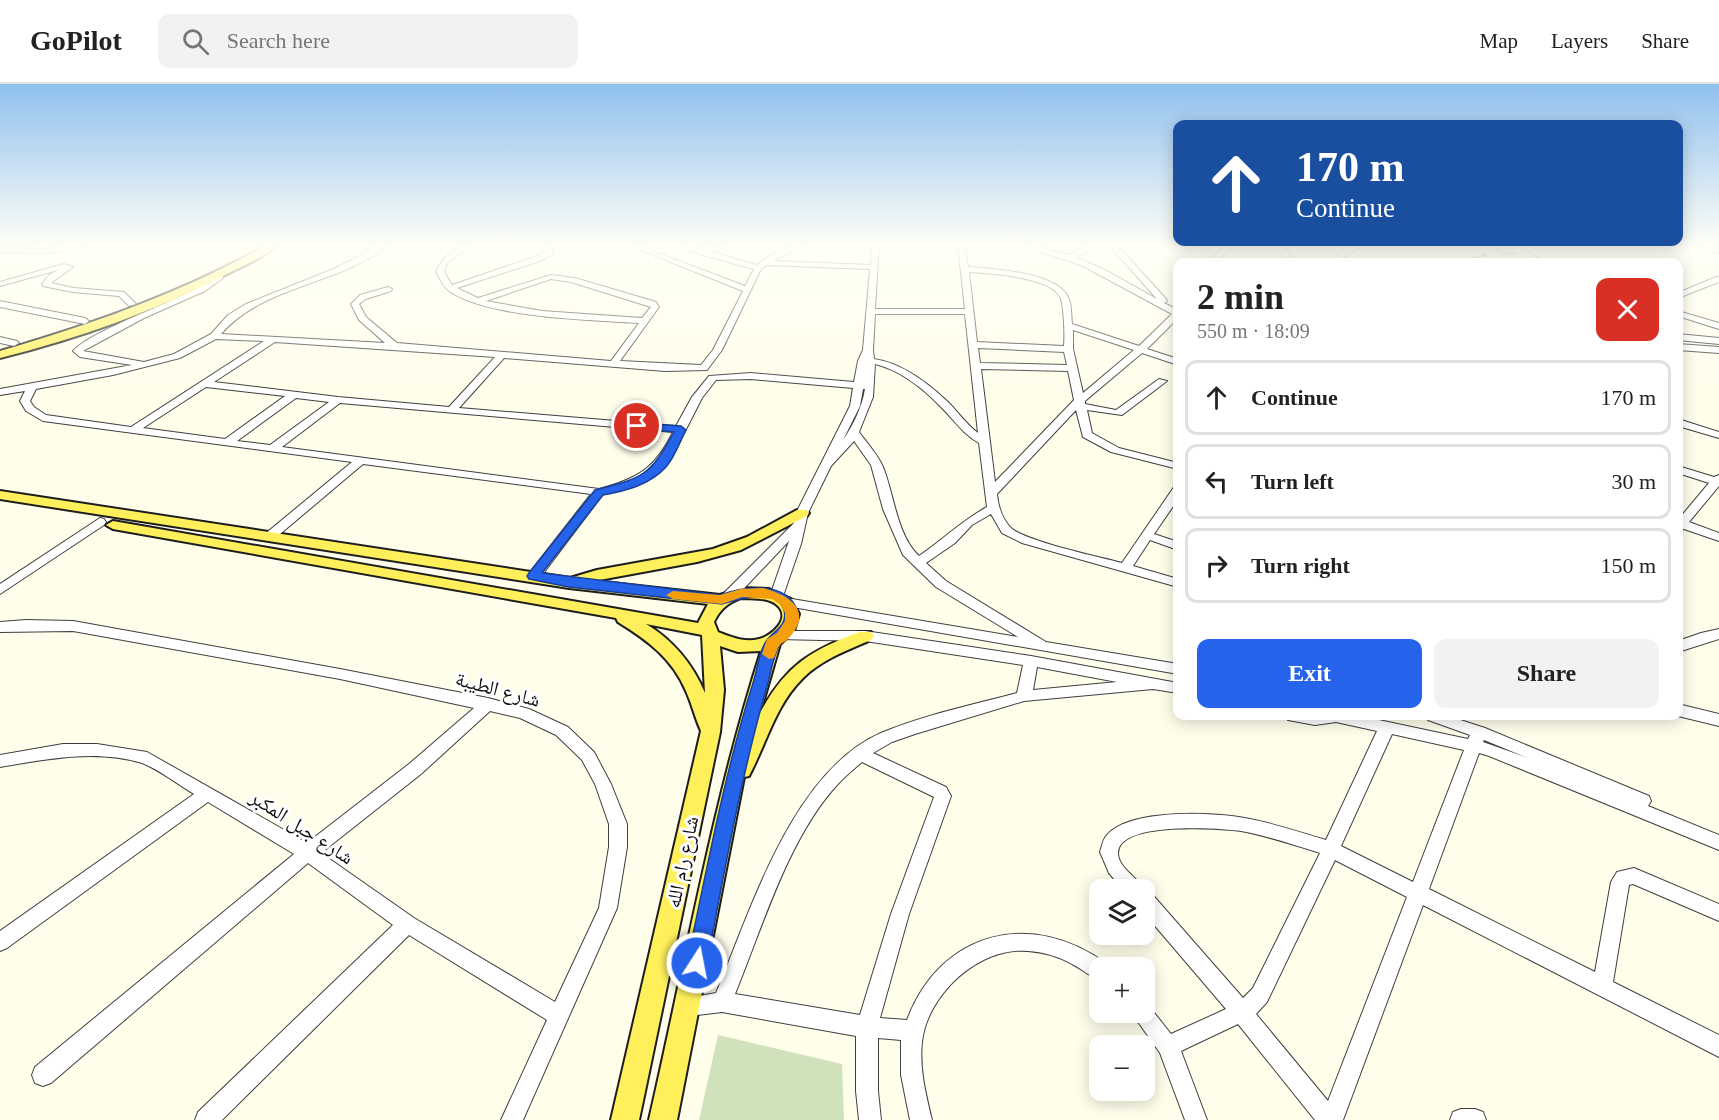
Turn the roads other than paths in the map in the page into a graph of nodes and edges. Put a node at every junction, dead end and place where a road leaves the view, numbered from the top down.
1 (113, 293) edge
2 (157, 293) edge
3 (175, 293) edge
4 (192, 293) edge
5 (281, 293) edge
6 (374, 293) edge
7 (461, 293) edge
8 (500, 293) edge
9 (617, 293) edge
10 (746, 293) edge
11 (871, 293) edge
12 (968, 293) edge
13 (1060, 293) edge
14 (1144, 293) edge
15 (1155, 293) edge
16 (477, 301) junction
17 (1160, 301) junction
18 (0, 304) edge
19 (132, 304) junction
20 (1683, 308) edge
21 (1173, 309) edge
22 (870, 311) junction
23 (970, 312) junction
24 (1173, 314) edge
25 (1683, 314) edge
26 (1698, 319) junction
27 (1719, 319) edge
28 (85, 321) junction
29 (643, 321) junction
30 (1068, 326) junction
31 (1719, 326) edge
32 (1683, 334) edge
33 (214, 336) junction
34 (1683, 336) edge
35 (1070, 338) junction
36 (1107, 338) junction
37 (274, 339) junction
38 (0, 340) edge
39 (1719, 341) edge
40 (14, 343) junction
41 (974, 345) junction
42 (394, 346) junction
43 (0, 347) edge
44 (1683, 347) edge
45 (1068, 349) junction
46 (1141, 349) junction
47 (1719, 350) edge
48 (717, 351) junction
49 (0, 355) edge
50 (501, 356) junction
51 (870, 356) junction
52 (1173, 359) edge
53 (151, 364) junction
54 (613, 364) junction
55 (977, 366) junction
56 (1072, 368) junction
57 (700, 372) junction
58 (716, 373) junction
59 (1162, 381) dead end
60 (206, 384) junction
61 (32, 386) junction
62 (858, 389) junction
63 (870, 389) junction
64 (0, 392) edge
65 (697, 394) junction
66 (293, 395) junction
67 (338, 400) junction
68 (1081, 403) junction
69 (452, 409) junction
70 (1683, 424) edge
71 (133, 430) junction
72 (681, 430) junction
73 (854, 433) junction
74 (1719, 435) edge
75 (984, 442) junction
76 (226, 443) junction
77 (272, 449) junction
78 (360, 461) junction
79 (827, 464) junction
80 (1173, 465) edge
81 (1683, 470) edge
82 (1718, 481) edge
83 (599, 492) junction
84 (991, 493) junction
85 (0, 495) edge
86 (1173, 496) edge
87 (0, 506) edge
88 (993, 508) junction
89 (799, 520) junction
90 (100, 522) junction
91 (1683, 524) edge
92 (1683, 527) edge
93 (1146, 535) junction
94 (269, 537) junction
95 (1719, 537) edge
96 (1173, 544) edge
97 (918, 563) junction
98 (1126, 567) junction
99 (534, 576) junction
100 (1173, 581) edge
101 (569, 582) junction
102 (0, 590) edge
103 (725, 598) junction
104 (782, 599) junction
105 (610, 611) junction
106 (0, 627) edge
107 (709, 633) junction
108 (1719, 634) edge
109 (865, 636) junction
110 (777, 639) junction
111 (1683, 645) edge
112 (1047, 648) junction
113 (1031, 661) junction
114 (1173, 668) edge
115 (1151, 684) junction
116 (1173, 687) edge
117 (1023, 696) junction
118 (488, 705) junction
119 (1683, 711) edge
120 (1307, 720) edge
121 (1323, 720) edge
122 (1355, 720) edge
123 (1441, 720) edge
124 (1719, 720) edge
125 (1387, 727) junction
126 (710, 732) junction
127 (1477, 738) junction
128 (860, 754) junction
129 (2, 759) edge
130 (730, 792) junction
131 (207, 794) junction
132 (1719, 835) edge
133 (1719, 843) edge
134 (1331, 849) junction
135 (308, 854) junction
136 (1126, 879) edge
137 (1418, 894) junction
138 (1155, 912) edge
139 (1719, 913) edge
140 (407, 924) junction
141 (0, 942) edge
142 (1089, 964) edge
143 (1602, 987) junction
144 (722, 1002) junction
145 (688, 1006) junction
146 (1242, 1012) junction
147 (558, 1015) junction
148 (1150, 1023) edge
149 (867, 1027) junction
150 (913, 1031) junction
151 (1168, 1046) junction
152 (1719, 1046) edge
153 (43, 1075) dead end
154 (206, 1120) edge
155 (512, 1120) edge
156 (626, 1120) edge
157 (663, 1120) edge
158 (870, 1120) edge
159 (921, 1120) edge
160 (1196, 1120) edge
161 (1330, 1120) edge
162 (1461, 1120) edge
163 (1475, 1120) edge

1 - 19 street
2 - 19 main road
3 - 49 main road
4 - 53 street
5 - 33 street
6 - 42 street
7 - 16 street
8 - 16 street
9 - 29 street
10 - 48 street
11 - 22 street
12 - 23 street
13 - 30 street
14 - 17 street
15 - 17 street
16 - 29 street
17 - 21 street
18 - 28 street
19 - 28 main road
20 - 27 street
22 - 23 street
22 - 51 street
23 - 41 street
24 - 46 street
25 - 26 street
26 - 31 street
26 - 32 street
28 - 40 main road
29 - 54 street
30 - 35 street
30 - 36 street
33 - 37 street
33 - 53 street
34 - 39 street
35 - 36 street
35 - 45 street
36 - 46 street
37 - 42 street
37 - 60 street
38 - 40 street
40 - 43 main road
41 - 45 street
41 - 55 street
42 - 50 street
44 - 47 street
45 - 56 street
46 - 52 street
46 - 68 street
48 - 57 street
48 - 58 street
50 - 54 street
50 - 69 street
51 - 62 street
51 - 63 street
51 - 75 street
53 - 61 street
54 - 57 street
55 - 56 street
55 - 75 street
56 - 68 street
57 - 58 street
57 - 65 street
58 - 62 street
58 - 65 street
59 - 68 street
60 - 66 street
60 - 71 street
61 - 64 street
61 - 71 street
62 - 63 street
62 - 79 street
63 - 73 street
65 - 72 street
66 - 67 street
66 - 76 street
67 - 69 street
67 - 77 street
68 - 80 street
68 - 84 street
69 - 72 street
70 - 74 street
71 - 76 street
72 - 83 street
73 - 79 street
73 - 97 street
75 - 84 street
76 - 77 street
77 - 78 street
78 - 83 street
78 - 94 street
79 - 89 street
81 - 82 street
82 - 91 street
83 - 99 street
84 - 88 street
85 - 94 main road
86 - 93 street
87 - 90 main road
88 - 97 street
88 - 98 street
89 - 101 main road
89 - 103 street
89 - 104 street
90 - 102 street
90 - 105 main road
92 - 95 street
93 - 96 street
93 - 98 street
94 - 99 main road
97 - 112 street
98 - 100 street
99 - 101 main road
101 - 103 main road
103 - 104 main road
103 - 107 main road
104 - 110 main road
104 - 112 street
105 - 107 main road
105 - 126 main road
106 - 118 street, شارع الطيبة
107 - 110 main road
107 - 126 main road, شارع رام الله
108 - 111 street
109 - 110 street
109 - 113 street
109 - 130 main road
110 - 130 main road, شارع رام الله
112 - 114 street
113 - 115 street
113 - 117 street
115 - 116 street
115 - 117 street
117 - 128 street
118 - 135 street
118 - 147 street, شارع الطيبة
119 - 124 street
120 - 121 street
122 - 125 street
123 - 127 street
125 - 127 street
125 - 134 street
126 - 156 main road, شارع رام الله
127 - 132 street
127 - 133 street
127 - 137 street
128 - 144 street
128 - 149 street
129 - 131 street, شارع جبل المكبر
130 - 145 main road, شارع رام الله
131 - 135 street, شارع جبل المكبر
131 - 141 street
134 - 136 street
134 - 137 street
134 - 146 street
135 - 140 street, شارع جبل المكبر
135 - 153 street
137 - 143 street
137 - 161 street
138 - 146 street
139 - 143 street
140 - 147 street, شارع جبل المكبر
140 - 154 street
142 - 150 street
143 - 152 street
144 - 145 street
144 - 149 street
145 - 157 main road, شارع رام الله
146 - 151 street
146 - 161 street
147 - 155 street, شارع الطيبة
148 - 151 street
149 - 150 street
149 - 158 street
150 - 159 street
151 - 160 street
162 - 163 street

